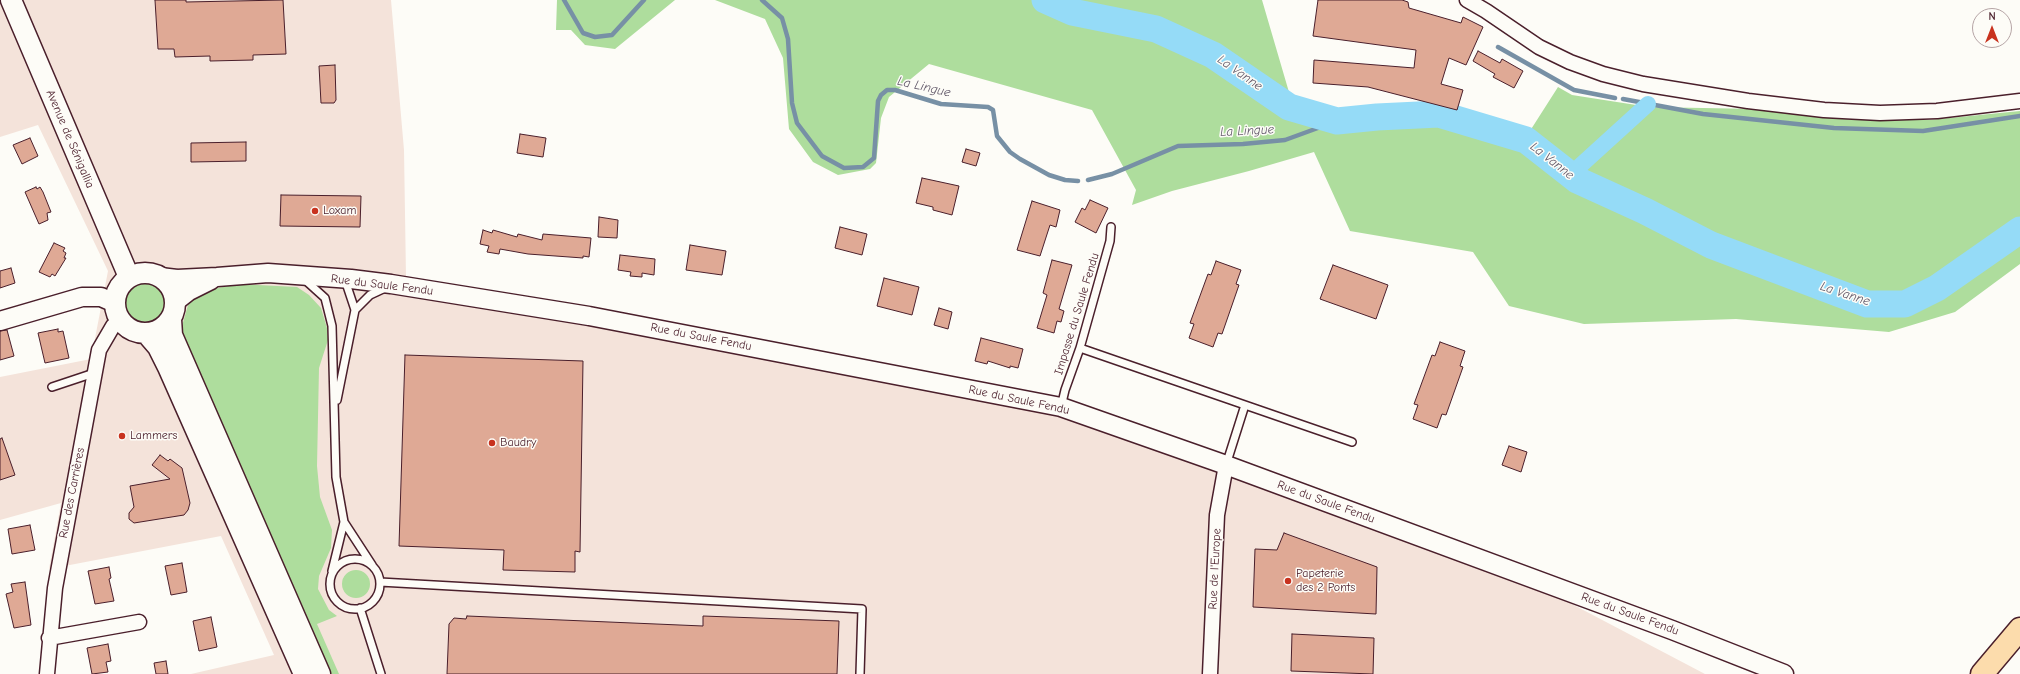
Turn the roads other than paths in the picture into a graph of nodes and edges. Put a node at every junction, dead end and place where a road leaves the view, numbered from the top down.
1 (11, 0) edge
2 (1467, 0) edge
3 (2020, 101) edge
4 (1111, 227) dead end
5 (301, 276) junction
6 (129, 277) junction
7 (160, 277) junction
8 (217, 277) junction
9 (345, 279) junction
10 (391, 284) junction
11 (355, 310) junction
12 (173, 311) junction
13 (118, 312) junction
14 (0, 321) edge
15 (146, 333) junction
16 (1080, 348) junction
17 (94, 373) junction
18 (52, 387) dead end
19 (1245, 405) junction
20 (1060, 407) junction
21 (334, 416) junction
22 (1352, 442) dead end
23 (1226, 465) junction
24 (344, 522) junction
25 (372, 566) junction
26 (330, 578) junction
27 (380, 582) junction
28 (360, 608) junction
29 (139, 622) dead end
30 (2020, 629) edge
31 (49, 638) junction
32 (47, 674) edge
33 (304, 674) edge
34 (320, 674) edge
35 (381, 674) edge
36 (860, 674) edge
37 (1210, 674) edge
38 (1784, 674) edge
39 (1982, 674) edge

1 - 6 main road, Avenue de Sénigallia
2 - 3 street
4 - 16 lane, Impasse du Saule Fendu
5 - 8 street, Rue du Saule Fendu
5 - 9 street, Rue du Saule Fendu
5 - 21 lane
6 - 7 main road
6 - 13 main road
7 - 8 street, Rue du Saule Fendu
7 - 12 main road
8 - 12 street, Rue du Saule Fendu
9 - 10 street, Rue du Saule Fendu
9 - 11 lane
10 - 11 lane
10 - 20 street, Rue du Saule Fendu
11 - 21 lane
12 - 15 main road
12 - 34 main road
13 - 14 street
13 - 15 main road
13 - 17 street, Rue des Carrières
15 - 33 main road
16 - 19 lane
16 - 20 lane, Impasse du Saule Fendu
17 - 18 lane
17 - 31 street, Rue des Carrières
19 - 22 lane
19 - 23 lane
20 - 23 street, Rue du Saule Fendu
21 - 24 lane
23 - 37 street, Rue de l'Europe
23 - 38 street, Rue du Saule Fendu
24 - 25 lane
24 - 26 lane
25 - 26 lane
25 - 27 lane
26 - 28 lane
27 - 28 lane
27 - 36 lane
28 - 35 lane
29 - 31 street
30 - 39 main road
31 - 32 street, Rue des Carrières

